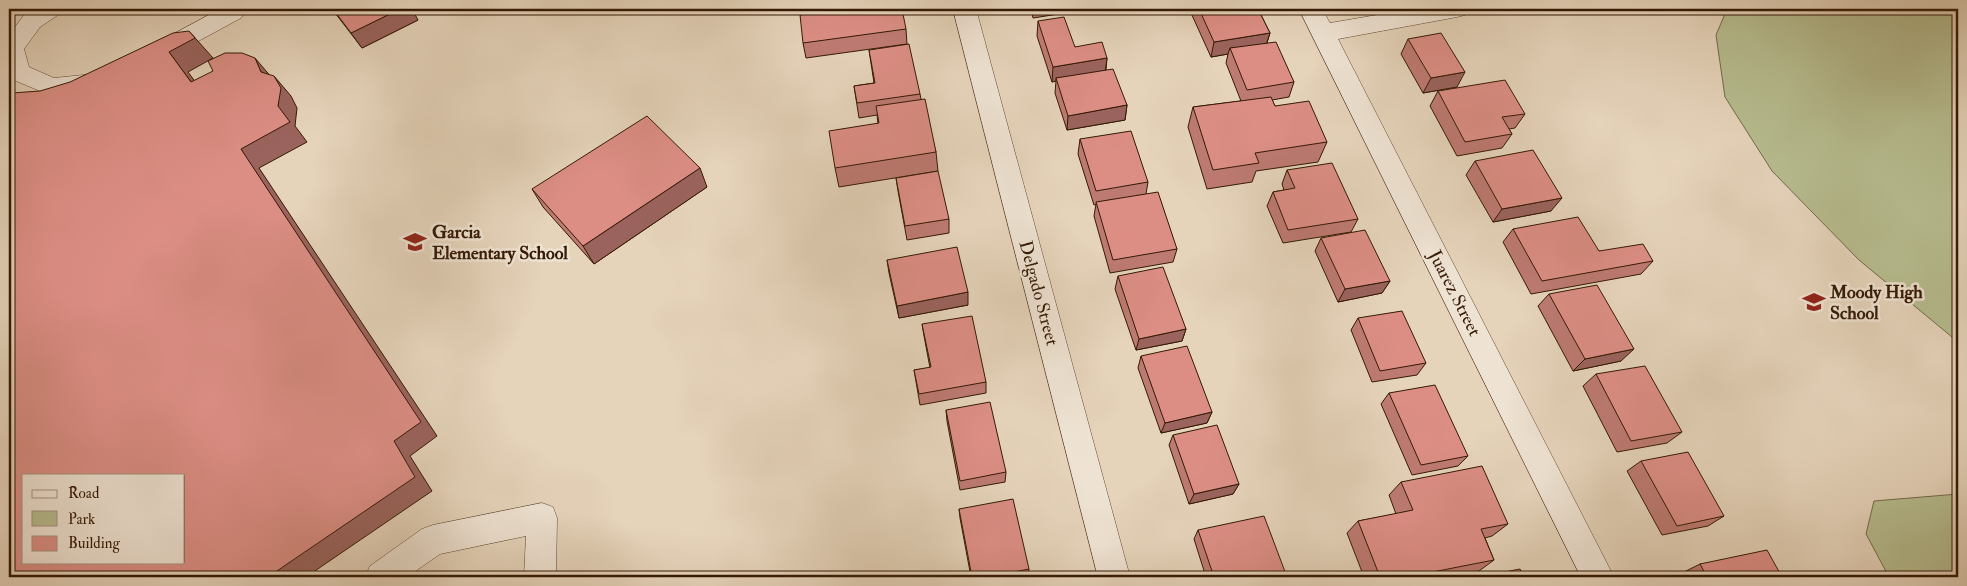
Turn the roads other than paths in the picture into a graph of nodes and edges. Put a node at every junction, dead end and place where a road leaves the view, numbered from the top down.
1 (50, 9) edge
2 (235, 9) edge
3 (964, 9) edge
4 (1311, 9) edge
5 (1457, 9) edge
6 (1324, 33) junction
7 (138, 62) edge
8 (113, 74) edge
9 (13, 75) edge
10 (381, 577) edge
11 (540, 577) edge
12 (1114, 577) edge
13 (1598, 577) edge

1 - 9 street
2 - 7 street
3 - 12 street, Delgado Street
4 - 6 street, Juarez Street
5 - 6 street
6 - 13 street, Juarez Street
8 - 9 street
10 - 11 street

